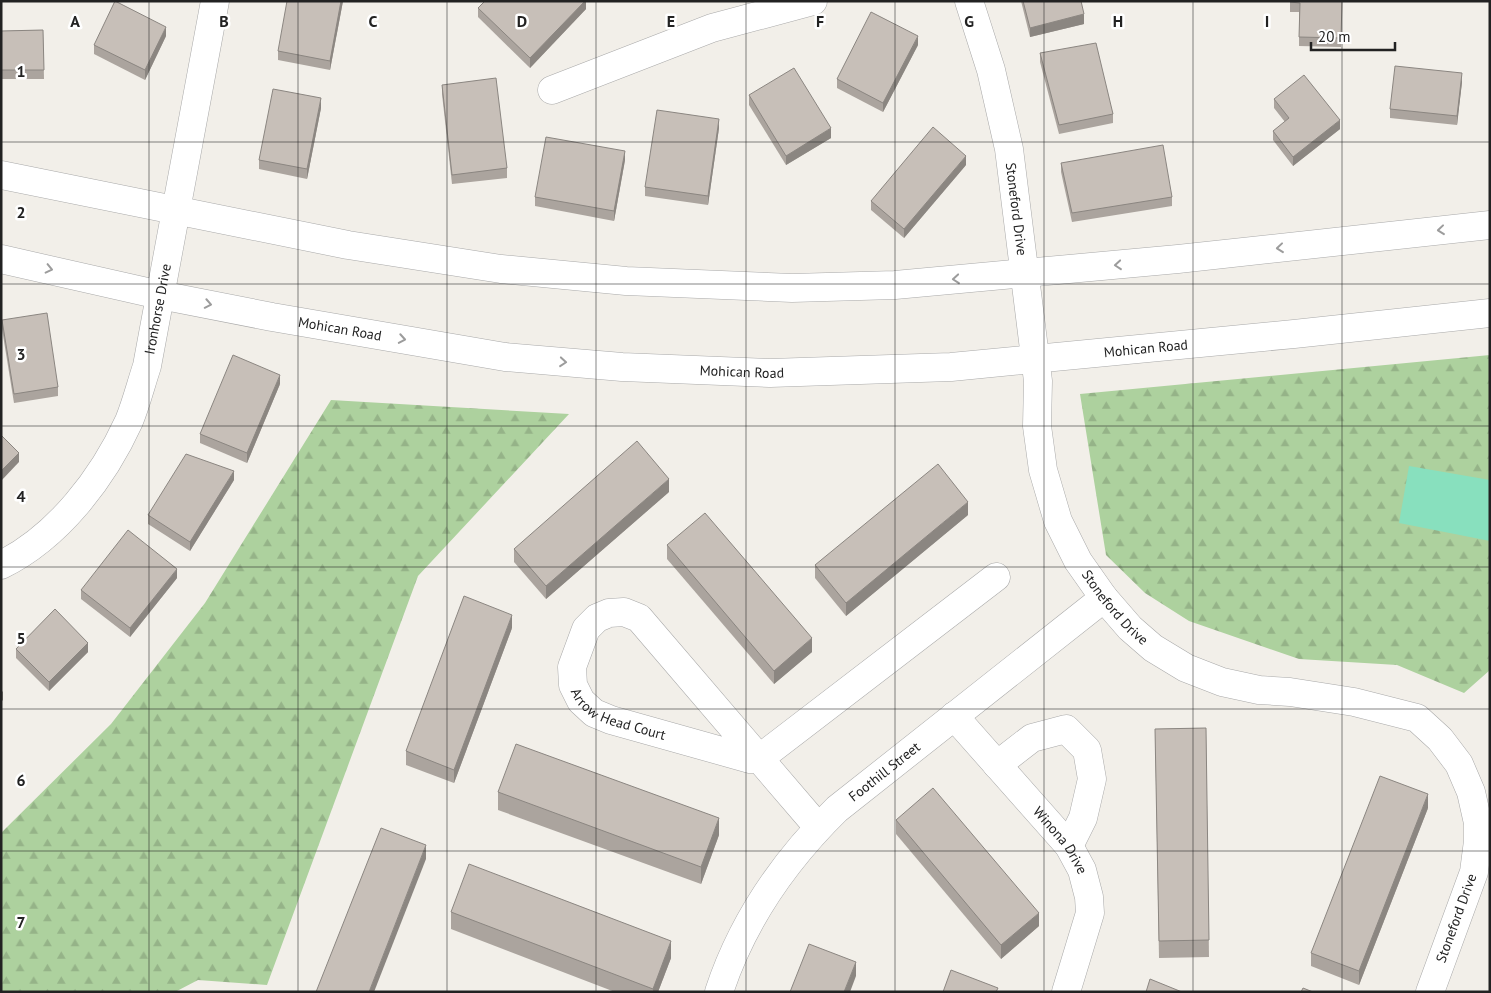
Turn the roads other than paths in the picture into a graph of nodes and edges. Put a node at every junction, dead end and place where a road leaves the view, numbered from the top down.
1 (215, 1) edge
2 (813, 1) edge
3 (970, 1) edge
4 (552, 90) dead end
5 (1, 175) edge
6 (176, 209) junction
7 (1490, 225) edge
8 (1, 259) edge
9 (1025, 273) junction
10 (160, 295) junction
11 (1490, 313) edge
12 (1036, 359) junction
13 (1, 565) edge
14 (996, 577) dead end
15 (1104, 598) junction
16 (954, 716) junction
17 (760, 758) junction
18 (997, 765) junction
19 (1484, 822) edge
20 (818, 827) junction
21 (1069, 846) junction
22 (719, 992) edge
23 (1066, 992) edge
24 (1430, 992) edge

1 - 6 street, Ironhorse Drive
2 - 4 street
3 - 9 street, Stoneford Drive
5 - 6 street
9 -> 6 street
6 - 10 street, Ironhorse Drive
7 -> 9 street
8 -> 10 street, Mohican Road
9 - 12 street, Stoneford Drive
10 -> 12 street, Mohican Road
10 - 13 street, Ironhorse Drive
11 - 12 street, Mohican Road
12 - 15 street, Stoneford Drive
14 - 17 street
15 - 16 street, Foothill Street
15 - 19 street, Stoneford Drive
16 - 18 street, Winona Drive
16 - 20 street, Foothill Street
17 - 17 street, Arrow Head Court
17 - 20 street, Arrow Head Court
18 - 21 street, Winona Drive
18 - 21 street
19 - 24 street, Stoneford Drive
20 - 22 street, Foothill Street
21 - 23 street, Winona Drive

